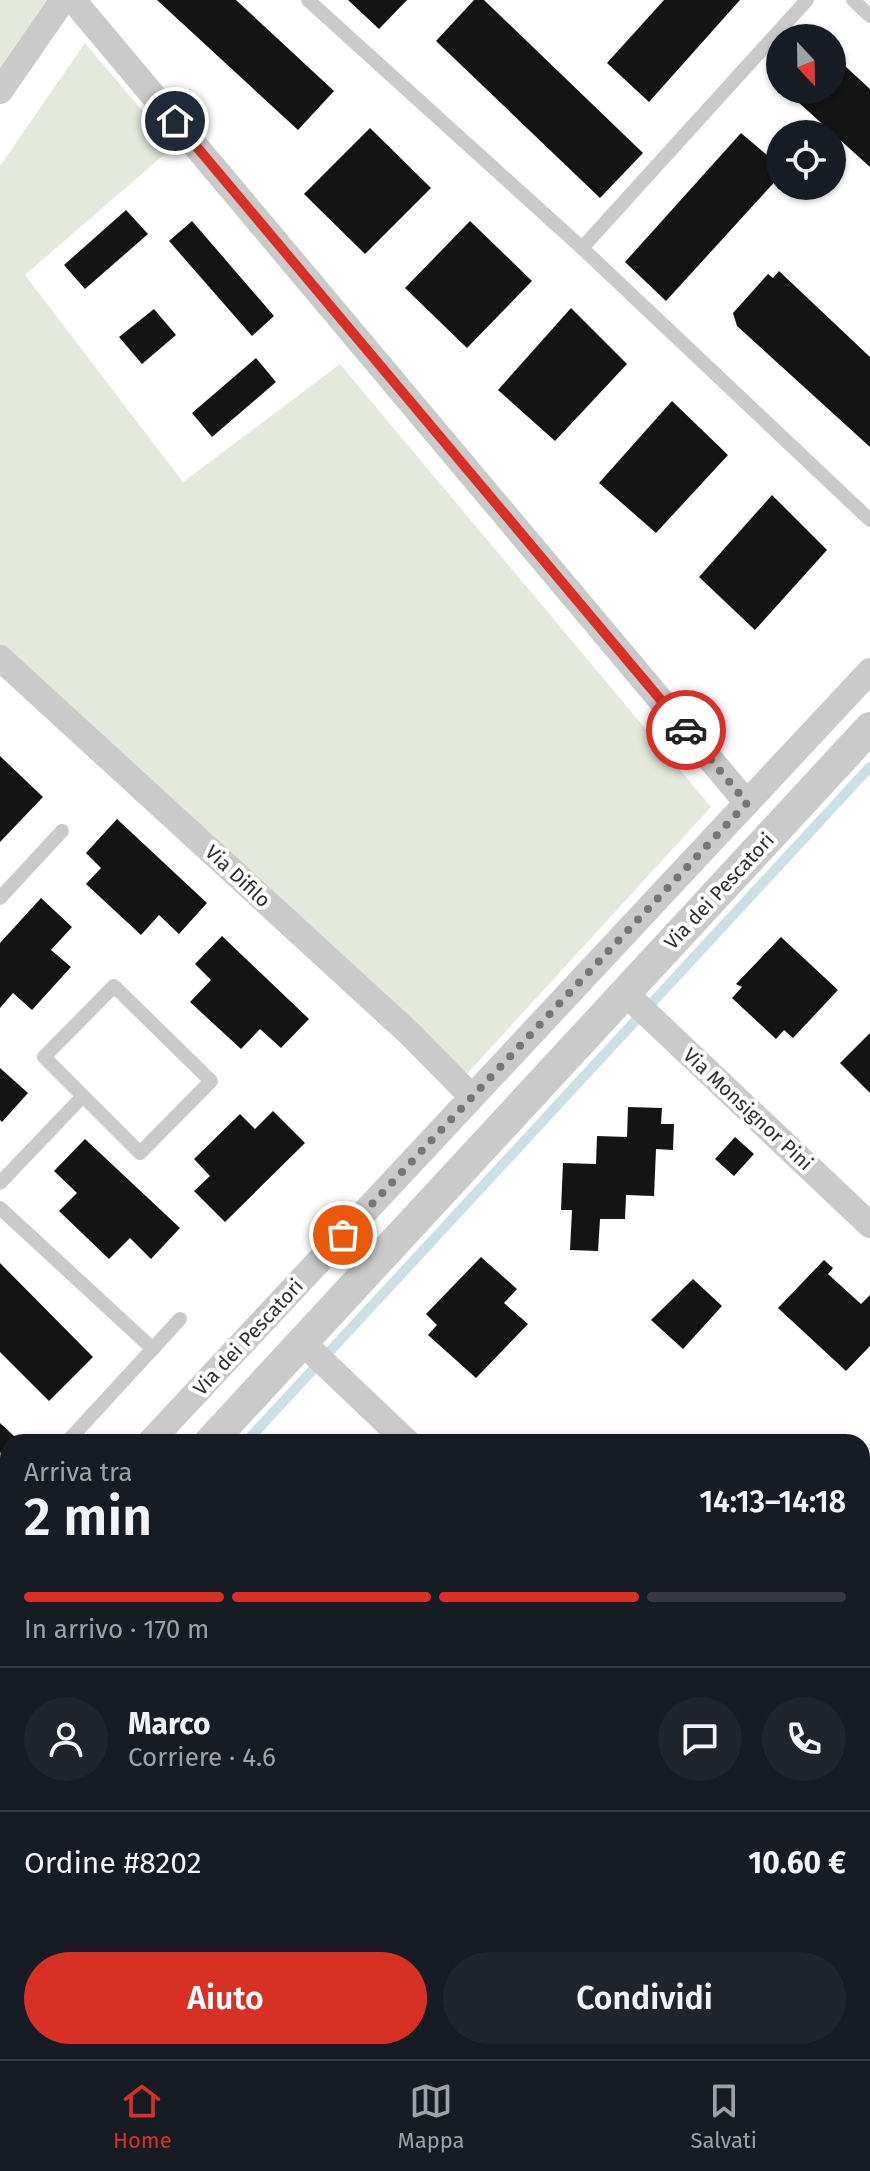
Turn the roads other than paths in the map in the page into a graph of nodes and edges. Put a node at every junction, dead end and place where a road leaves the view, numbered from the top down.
1 (63, 0) edge
2 (73, 0) edge
3 (308, 0) edge
4 (807, 0) edge
5 (853, 0) edge
6 (870, 16) edge
7 (0, 91) edge
8 (582, 248) junction
9 (870, 520) edge
10 (0, 658) edge
11 (870, 671) edge
12 (870, 728) edge
13 (747, 803) junction
14 (62, 831) dead end
15 (0, 898) edge
16 (631, 998) junction
17 (83, 1096) junction
18 (472, 1097) junction
19 (0, 1183) edge
20 (0, 1208) edge
21 (870, 1225) edge
22 (180, 1319) dead end
23 (308, 1347) junction
24 (153, 1349) junction
25 (74, 1434) edge
26 (157, 1434) edge
27 (218, 1434) edge
28 (399, 1434) edge

1 - 7 street
2 - 13 street
3 - 8 lane
4 - 8 lane
5 - 6 lane
8 - 9 lane
10 - 18 street, Via Difilo
11 - 13 street, Via dei Pescatori
12 - 16 street, Via dei Pescatori
13 - 18 street, Via dei Pescatori
14 - 15 lane
16 - 21 street, Via Monsignor Pini
16 - 23 street, Via dei Pescatori
17 - 17 lane
17 - 19 lane
18 - 26 street, Via dei Pescatori
20 - 24 lane
22 - 24 lane
23 - 27 street, Via dei Pescatori
23 - 28 street
24 - 25 lane

